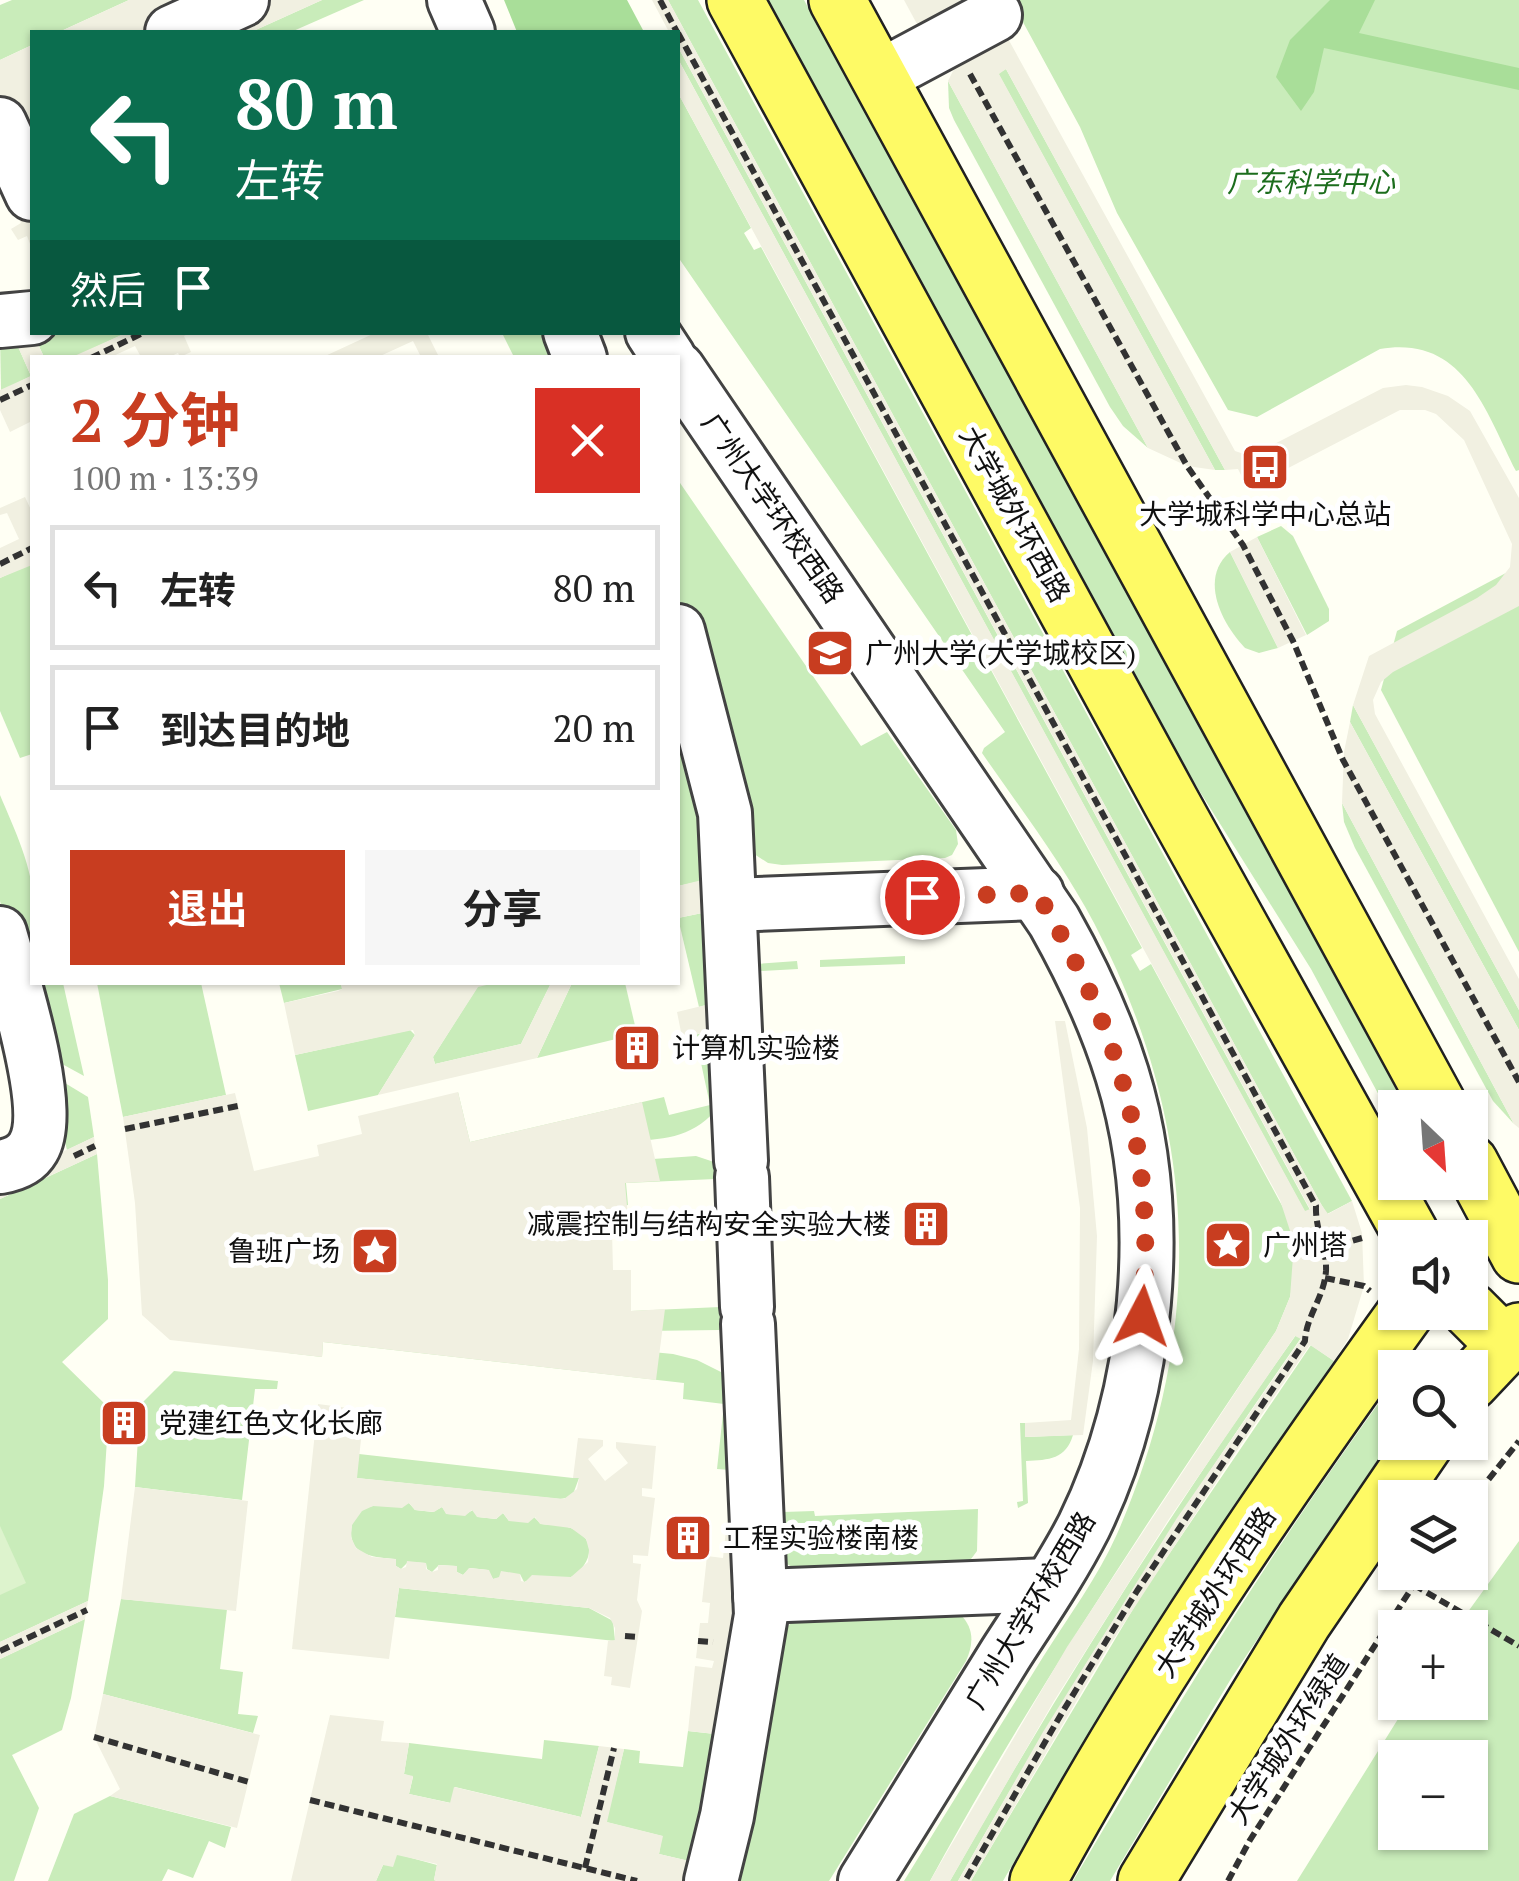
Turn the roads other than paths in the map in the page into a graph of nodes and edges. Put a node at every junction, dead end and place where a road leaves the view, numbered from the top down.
1 (242, 0) edge
2 (454, 0) edge
3 (735, 0) edge
4 (837, 0) edge
5 (995, 15) dead end
6 (176, 30) edge
7 (467, 30) edge
8 (879, 77) junction
9 (30, 99) edge
10 (0, 113) edge
11 (0, 124) edge
12 (30, 190) edge
13 (30, 318) edge
14 (0, 322) edge
15 (680, 372) edge
16 (680, 639) edge
17 (1037, 893) junction
18 (730, 904) junction
19 (0, 933) edge
20 (18, 1088) edge
21 (1430, 1090) edge
22 (0, 1167) edge
23 (1486, 1200) edge
24 (1379, 1220) edge
25 (1503, 1239) edge
26 (1378, 1312) edge
27 (1414, 1460) edge
28 (1048, 1586) junction
29 (760, 1596) junction
30 (711, 1881) edge
31 (865, 1881) edge
32 (1038, 1881) edge
33 (1146, 1881) edge

1 - 6 lane
2 - 7 lane
3 - 24 main road, 大学城外环西路
4 - 8 main road
5 - 8 lane
8 - 21 main road
9 - 10 lane
11 - 12 lane
13 - 14 lane
15 - 17 lane, 广州大学环校西路
16 - 18 lane
17 - 18 lane
17 - 28 lane, 广州大学环校西路
18 - 29 lane
19 - 20 lane
20 - 22 lane
23 - 25 main road
26 - 32 main road, 大学城外环西路
27 - 33 main road
28 - 29 lane
28 - 31 lane, 广州大学环校西路
29 - 30 lane

